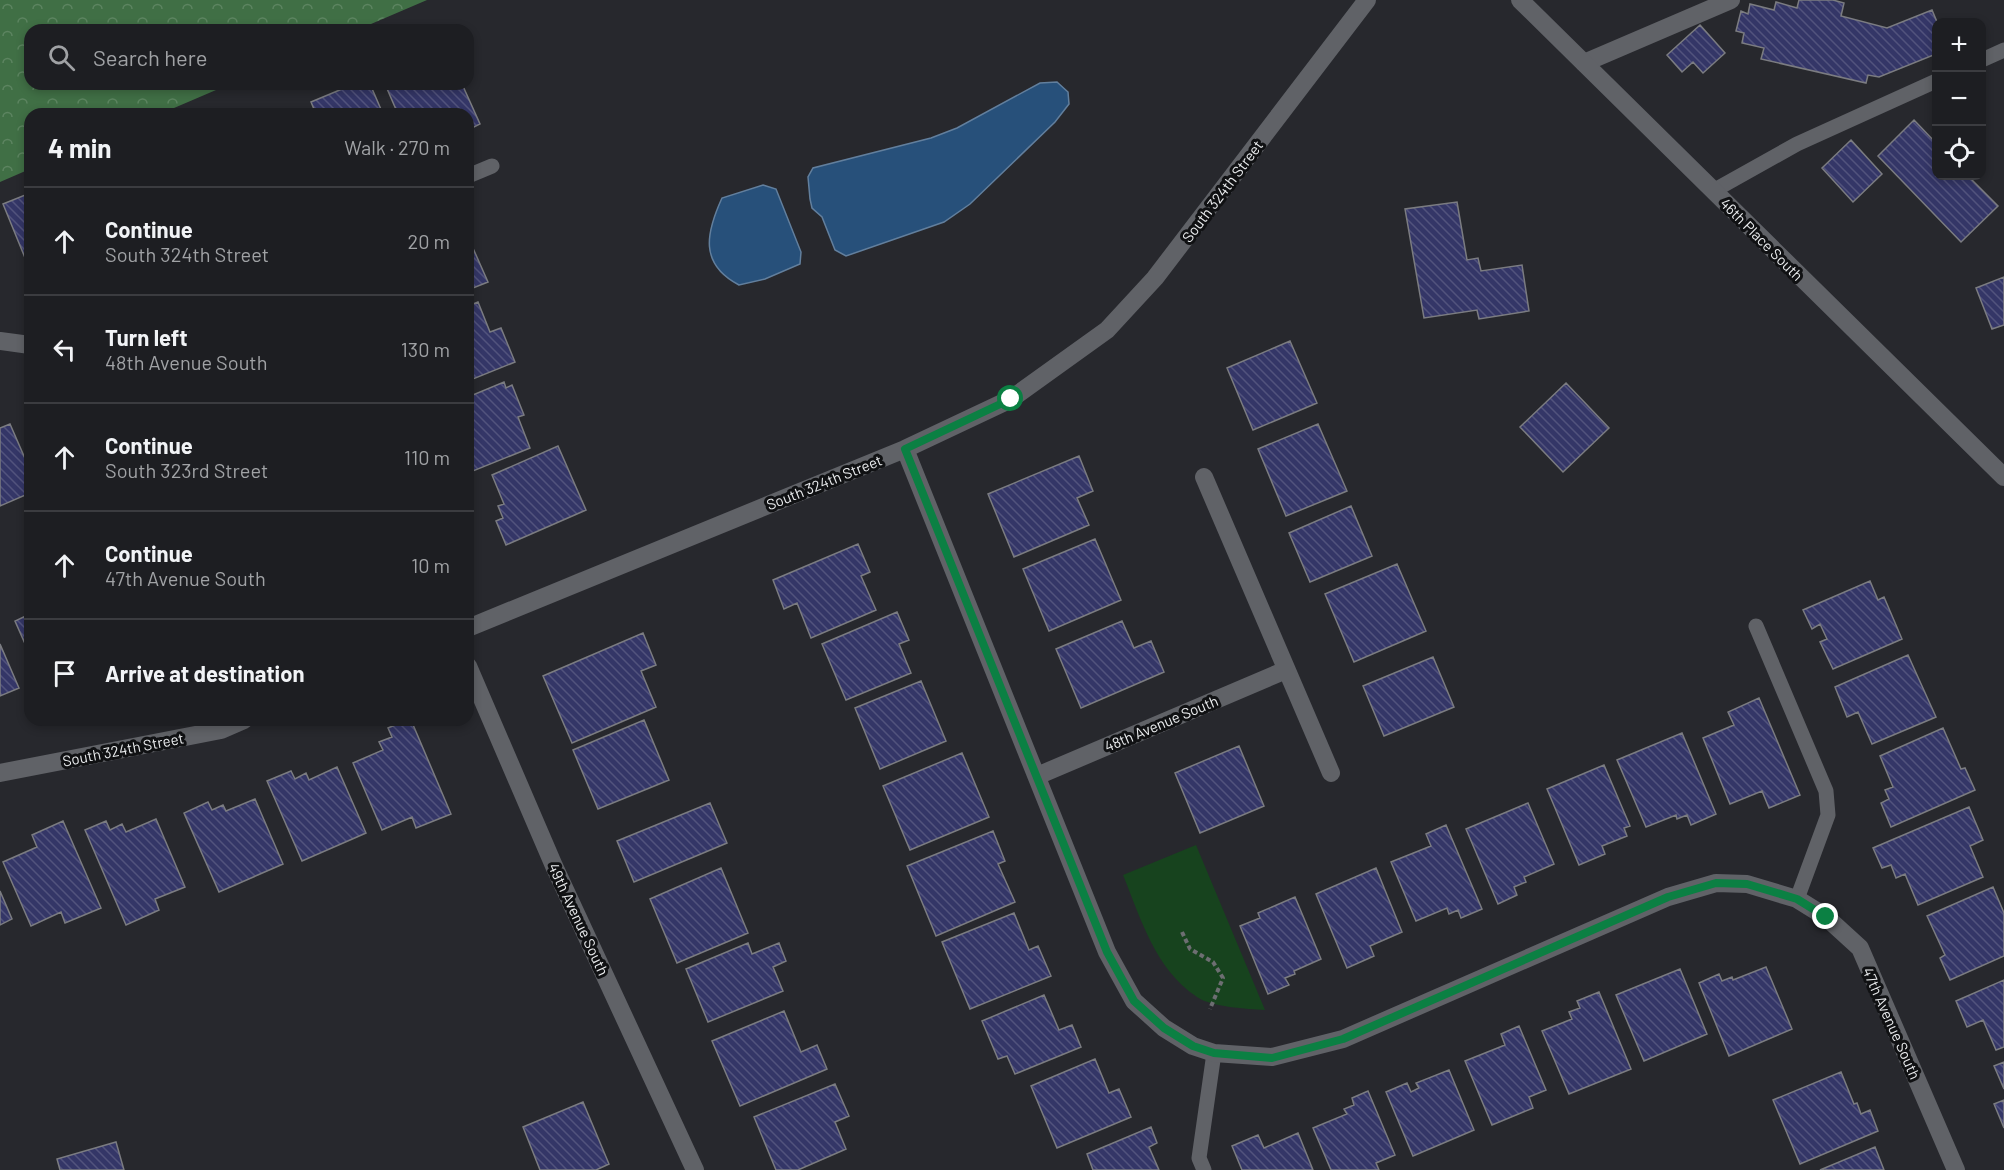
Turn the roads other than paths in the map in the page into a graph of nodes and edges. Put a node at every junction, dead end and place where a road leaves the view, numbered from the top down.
1 (1367, 0) edge
2 (1520, 0) edge
3 (1731, 0) edge
4 (2004, 50) edge
5 (1986, 58) edge
6 (1584, 63) junction
7 (1932, 83) edge
8 (492, 166) dead end
9 (474, 174) edge
10 (1713, 191) junction
11 (0, 341) edge
12 (24, 344) edge
13 (905, 449) junction
14 (1204, 477) dead end
15 (2004, 477) edge
16 (474, 626) edge
17 (1756, 626) dead end
18 (1286, 670) junction
19 (474, 680) edge
20 (230, 726) edge
21 (0, 773) edge
22 (1330, 773) dead end
23 (1037, 776) junction
24 (1797, 899) junction
25 (1214, 1053) junction
26 (695, 1170) edge
27 (1204, 1170) edge
28 (1956, 1170) edge

1 - 13 street, South 324th Street
2 - 6 street, 46th Place South
3 - 6 street
4 - 5 lane
6 - 10 street, 46th Place South
7 - 10 lane
8 - 9 lane
10 - 15 street, 46th Place South
11 - 12 street
13 - 16 street, South 324th Street
13 - 23 street
14 - 18 street
17 - 24 lane
18 - 22 street
18 - 23 street, 48th Avenue South
19 - 26 street, 49th Avenue South
20 - 21 street, South 324th Street
23 - 25 street
24 - 25 street, 47th Avenue South
24 - 28 street, 47th Avenue South
25 - 27 lane

